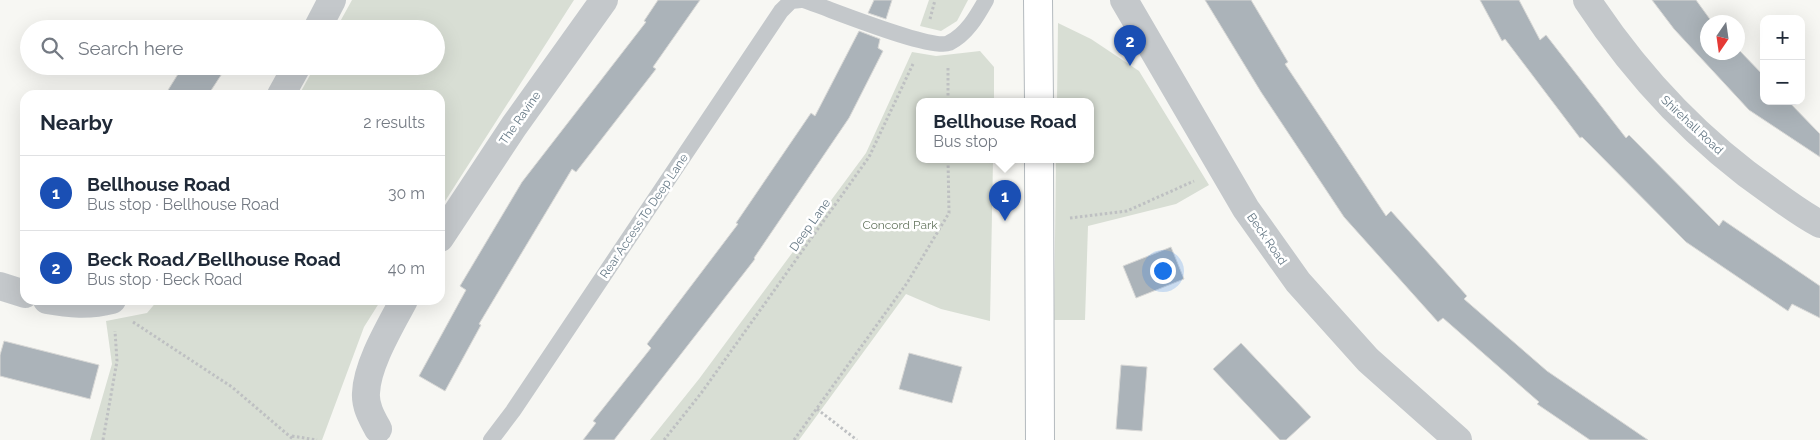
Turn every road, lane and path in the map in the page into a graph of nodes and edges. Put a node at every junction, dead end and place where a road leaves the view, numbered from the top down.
1 (332, 0) edge
2 (604, 0) edge
3 (802, 0) edge
4 (935, 0) edge
5 (986, 0) edge
6 (1038, 0) edge
7 (1124, 0) edge
8 (1587, 0) edge
9 (321, 20) edge
10 (923, 42) junction
11 (948, 44) junction
12 (292, 75) edge
13 (285, 90) edge
14 (948, 98) edge
15 (1039, 98) edge
16 (948, 163) edge
17 (1039, 163) edge
18 (1221, 167) junction
19 (1040, 221) junction
20 (1820, 224) edge
21 (445, 230) edge
22 (0, 286) edge
23 (20, 292) edge
24 (112, 305) edge
25 (113, 305) edge
26 (402, 305) edge
27 (817, 409) junction
28 (382, 435) edge
29 (293, 438) edge
30 (103, 440) edge
31 (317, 440) edge
32 (491, 440) edge
33 (664, 440) edge
34 (794, 440) edge
35 (857, 440) edge
36 (1040, 440) edge
37 (1458, 440) edge

1 - 9 street
2 - 21 street, The Ravine
3 - 10 lane, Rear Access To Deep Lane
3 - 32 lane, Rear Access To Deep Lane
4 - 10 path, Deep Lane
5 - 11 lane
6 - 15 main road
7 - 18 street, Beck Road
8 - 20 street, Shirehall Road
10 - 11 lane, Rear Access To Deep Lane
10 - 33 path, Deep Lane
11 - 14 path
12 - 13 street
16 - 27 path
17 - 19 main road
18 - 19 path
18 - 37 street, Beck Road
19 - 36 main road
22 - 23 street
24 - 30 path
25 - 29 path
26 - 28 street
27 - 34 path
27 - 35 path
29 - 31 path

